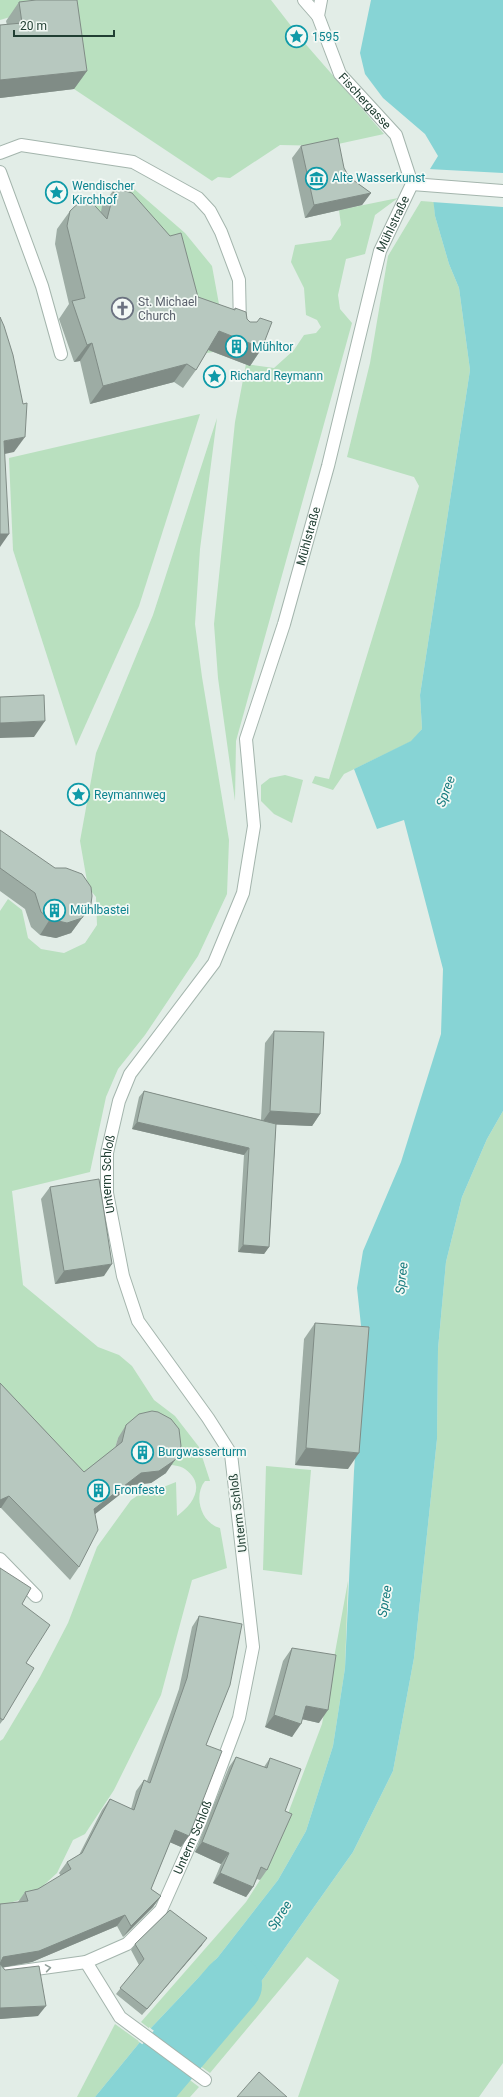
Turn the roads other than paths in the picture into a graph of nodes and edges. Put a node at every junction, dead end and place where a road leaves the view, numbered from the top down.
1 (304, 0) edge
2 (321, 0) edge
3 (318, 16) junction
4 (0, 154) edge
5 (0, 172) edge
6 (412, 184) junction
7 (503, 191) edge
8 (240, 333) edge
9 (61, 354) dead end
10 (243, 893) joint
11 (0, 1559) edge
12 (36, 1596) dead end
13 (86, 1962) junction
14 (0, 1974) edge
15 (205, 2080) dead end

1 - 3 street
2 - 3 street
3 - 6 street, Fischergasse
4 - 8 street
5 - 9 street
6 - 7 street
6 - 10 street, Mühlstraße
10 - 13 street, Unterm Schloß
11 - 12 street
14 -> 13 street, Unterm Schloß
13 - 15 street

